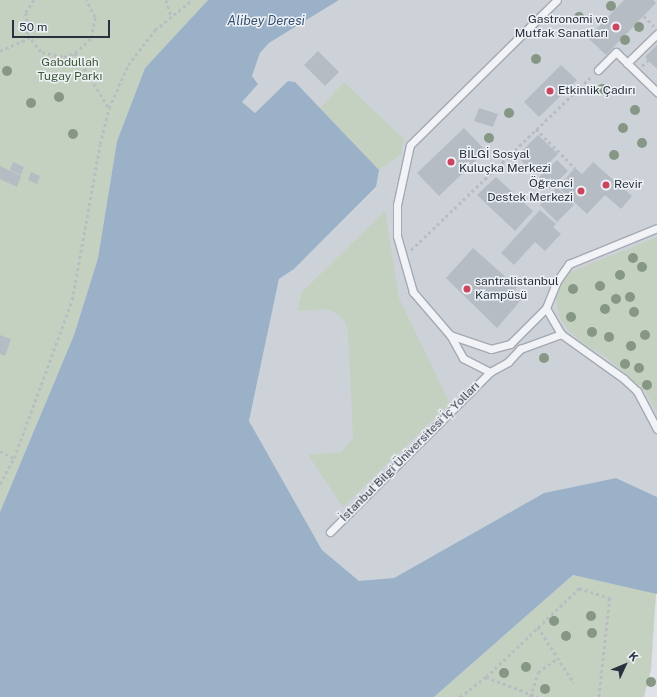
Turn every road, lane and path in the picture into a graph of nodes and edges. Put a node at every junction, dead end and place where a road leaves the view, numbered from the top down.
1 (34, 0) edge
2 (86, 0) edge
3 (166, 0) edge
4 (192, 0) edge
5 (557, 0) edge
6 (171, 15) junction
7 (644, 16) dead end
8 (657, 29) edge
9 (657, 34) edge
10 (29, 38) junction
11 (0, 51) edge
12 (657, 51) edge
13 (75, 54) junction
14 (628, 63) junction
15 (645, 63) dead end
16 (598, 70) joint
17 (657, 92) edge
18 (109, 108) junction
19 (536, 129) junction
20 (575, 168) dead end
21 (657, 228) edge
22 (402, 258) junction
23 (546, 308) junction
24 (561, 334) junction
25 (450, 335) junction
26 (490, 372) junction
27 (657, 429) edge
28 (0, 451) edge
29 (14, 458) junction
30 (0, 484) edge
31 (330, 532) dead end
32 (538, 627) junction
33 (558, 658) junction
34 (486, 677) junction
35 (574, 683) dead end
36 (530, 696) edge
37 (460, 697) edge
38 (538, 697) edge
39 (599, 697) edge

1 - 10 path
2 - 13 path
3 - 6 path
4 - 6 path
5 - 22 lane, İstanbul Bilgi Üniversitesi İç Yolları
6 - 18 path
7 - 8 path
9 - 14 lane
10 - 11 path
10 - 13 path
12 - 15 path
13 - 18 path
14 - 16 lane
14 - 17 lane
16 - 19 path
18 - 29 path
19 - 20 path
19 - 22 path
21 - 23 lane
22 - 25 lane, İstanbul Bilgi Üniversitesi İç Yolları
23 - 24 lane
23 - 25 lane
24 - 26 lane, İstanbul Bilgi Üniversitesi İç Yolları
24 - 27 lane
25 - 26 lane, İstanbul Bilgi Üniversitesi İç Yolları
26 - 31 lane, İstanbul Bilgi Üniversitesi İç Yolları
28 - 29 path
29 - 30 path
32 - 33 path
32 - 34 path
32 - 39 path
33 - 35 path
33 - 36 path
34 - 36 path
34 - 37 path
36 - 38 path

